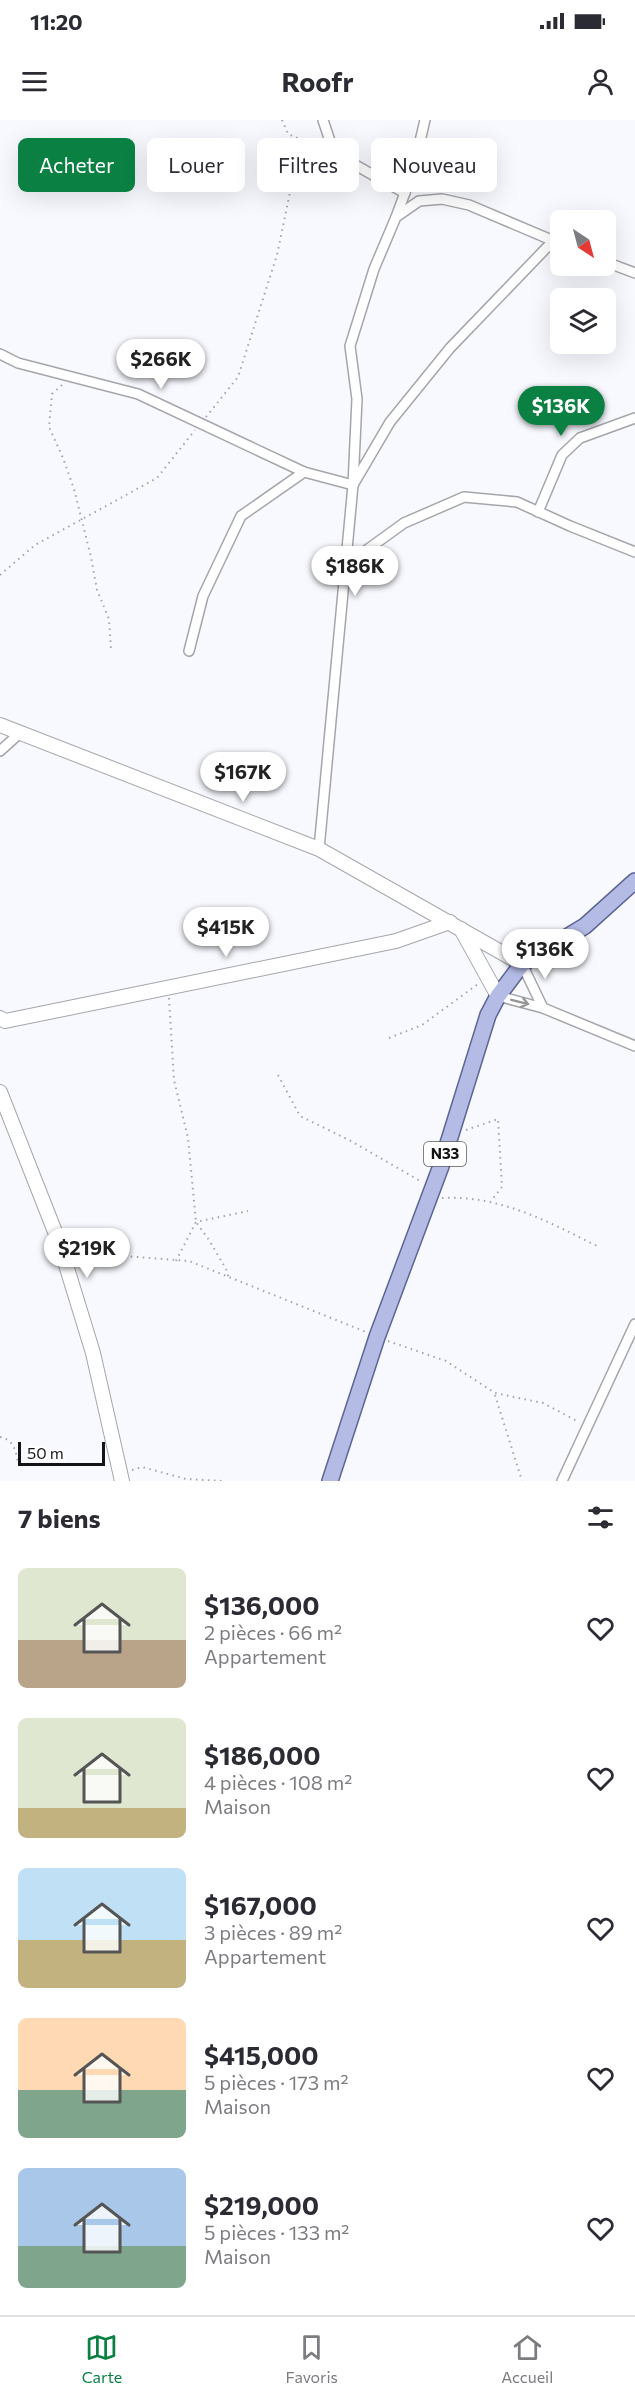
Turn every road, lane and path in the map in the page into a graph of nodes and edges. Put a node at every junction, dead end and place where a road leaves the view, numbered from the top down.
1 (282, 120) edge
2 (323, 120) edge
3 (425, 120) edge
4 (298, 138) edge
5 (329, 138) edge
6 (359, 167) edge
7 (290, 192) edge
8 (405, 193) junction
9 (396, 217) junction
10 (550, 240) edge
11 (550, 250) edge
12 (616, 266) edge
13 (635, 273) edge
14 (0, 354) edge
15 (71, 377) junction
16 (635, 418) edge
17 (200, 424) junction
18 (304, 472) junction
19 (353, 485) junction
20 (538, 512) junction
21 (81, 521) junction
22 (635, 552) edge
23 (344, 571) junction
24 (0, 575) edge
25 (111, 649) dead end
26 (189, 651) dead end
27 (0, 725) edge
28 (20, 733) junction
29 (0, 751) edge
30 (319, 849) junction
31 (635, 881) edge
32 (455, 925) junction
33 (522, 964) junction
34 (487, 978) junction
35 (169, 987) junction
36 (498, 996) junction
37 (543, 1008) junction
38 (2, 1023) edge
39 (389, 1038) dead end
40 (635, 1046) edge
41 (278, 1075) dead end
42 (0, 1092) edge
43 (451, 1135) junction
44 (430, 1193) junction
45 (492, 1201) junction
46 (248, 1211) dead end
47 (196, 1222) junction
48 (597, 1246) dead end
49 (63, 1257) junction
50 (176, 1261) junction
51 (229, 1279) junction
52 (635, 1324) edge
53 (377, 1337) junction
54 (495, 1393) junction
55 (587, 1426) junction
56 (0, 1437) edge
57 (18, 1463) dead end
58 (122, 1477) edge
59 (223, 1481) edge
60 (330, 1481) edge
61 (522, 1481) edge
62 (562, 1481) edge

1 - 4 path
2 - 5 street
3 - 8 street
6 - 8 street
7 - 17 path
8 - 9 street
9 - 10 street
9 - 19 street
11 - 19 street
12 - 13 street
14 - 15 street
15 - 17 street
15 - 21 path
16 - 20 street
17 - 18 street
17 - 21 path
18 - 19 street
18 - 26 street
19 - 23 street
20 - 22 street
20 - 23 street
21 - 24 path
21 - 25 path
23 - 30 street
27 - 28 street
28 - 29 street
28 - 30 street
30 - 32 street
31 - 33 main road, N33
32 - 33 street
32 - 34 street
32 - 35 street
33 - 36 main road, N33
33 - 37 street
34 - 36 street
34 - 39 path
35 - 38 street
35 - 47 path
36 -> 37 street
36 - 43 main road, N33
37 - 40 street
41 - 44 path
42 - 49 street
43 - 44 main road, N33
43 - 45 path
44 - 45 path
44 - 53 main road, N33
45 - 48 path
46 - 47 path
47 - 50 path
47 - 51 path
49 - 50 path
49 - 58 street
50 - 51 path
51 - 53 path
52 - 55 street
53 - 54 path
53 - 60 main road, N33
54 - 55 path
54 - 61 path
55 - 62 street
56 - 57 path
58 - 59 path

